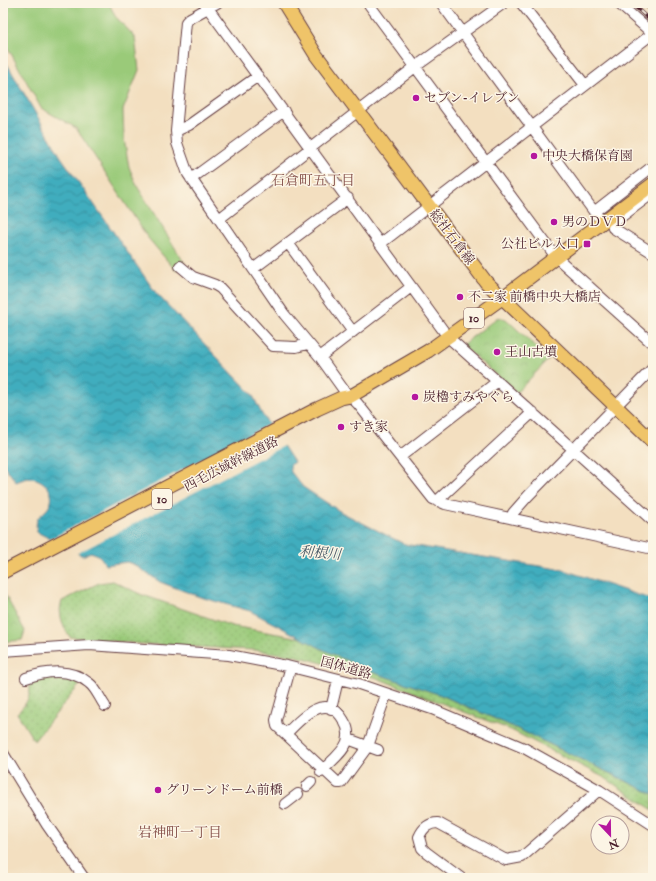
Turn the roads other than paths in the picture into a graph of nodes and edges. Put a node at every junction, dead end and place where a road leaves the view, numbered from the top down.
1 (217, 3) edge
2 (284, 3) edge
3 (368, 3) edge
4 (441, 3) edge
5 (504, 3) edge
6 (521, 3) edge
7 (618, 3) edge
8 (649, 3) edge
9 (206, 6) edge
10 (653, 6) edge
11 (462, 32) junction
12 (653, 34) edge
13 (416, 67) junction
14 (258, 76) junction
15 (585, 85) junction
16 (284, 111) junction
17 (358, 111) junction
18 (531, 126) junction
19 (176, 131) junction
20 (309, 148) junction
21 (485, 162) junction
22 (653, 166) edge
23 (653, 174) edge
24 (191, 179) junction
25 (653, 184) edge
26 (653, 193) edge
27 (348, 198) junction
28 (429, 206) junction
29 (596, 214) junction
30 (219, 219) junction
31 (591, 230) junction
32 (288, 243) junction
33 (380, 244) junction
34 (653, 253) edge
35 (556, 257) junction
36 (180, 266) dead end
37 (253, 269) junction
38 (411, 287) junction
39 (502, 298) junction
40 (353, 332) junction
41 (448, 337) junction
42 (308, 344) junction
43 (653, 344) edge
44 (320, 357) junction
45 (653, 368) edge
46 (498, 381) junction
47 (350, 396) junction
48 (616, 406) junction
49 (532, 412) junction
50 (319, 413) junction
51 (653, 442) edge
52 (574, 449) junction
53 (400, 456) junction
54 (437, 501) junction
55 (512, 518) junction
56 (653, 521) edge
57 (653, 549) edge
58 (3, 572) edge
59 (3, 582) edge
60 (3, 651) edge
61 (289, 673) dead end
62 (26, 678) dead end
63 (337, 684) dead end
64 (385, 698) dead end
65 (105, 706) dead end
66 (330, 709) junction
67 (286, 734) junction
68 (348, 739) junction
69 (373, 748) junction
70 (3, 753) edge
71 (322, 770) junction
72 (599, 790) junction
73 (298, 794) dead end
74 (285, 804) dead end
75 (653, 825) edge
76 (84, 878) edge
77 (461, 878) edge

1 - 9 street
2 - 17 main road, 総社石倉線
3 - 13 street
4 - 11 street
5 - 11 street
6 - 15 street
7 - 12 street
8 - 10 street
9 - 14 street
9 - 19 street
11 - 13 street
11 - 18 street
12 - 15 street
13 - 17 street
13 - 21 street
14 - 16 street
14 - 19 street
15 - 18 street
16 - 20 street
16 - 24 street
17 - 20 street
17 - 28 main road, 総社石倉線
18 - 21 street
18 - 29 street
19 - 24 street
20 - 27 street
20 - 30 street
21 - 28 street
21 - 35 street
22 - 29 street
23 - 29 main road, 西毛広域幹線道路 / 10
24 - 30 street
25 - 31 main road, 西毛広域幹線道路 / 10
26 - 34 street
27 - 32 street
27 - 33 street
28 - 33 street
28 - 39 main road, 総社石倉線
29 - 31 main road, 西毛広域幹線道路 / 10
30 - 37 street
31 - 35 main road, 西毛広域幹線道路 / 10
32 - 37 street
32 - 40 street
33 - 38 street
35 - 39 main road, 西毛広域幹線道路 / 10
35 - 43 street
36 - 42 street
37 - 42 street
38 - 40 street
38 - 41 street
39 - 41 main road, 西毛広域幹線道路 / 10
39 - 48 main road, 総社石倉線
40 - 44 street
41 - 46 street
41 - 47 main road, 西毛広域幹線道路 / 10
42 - 44 street
44 - 47 street
45 - 48 street
46 - 49 street
46 - 53 street
47 - 50 main road, 西毛広域幹線道路 / 10
47 - 53 street
48 - 51 main road, 総社石倉線
48 - 52 street
49 - 52 street
49 - 54 street
50 - 58 main road, 西毛広域幹線道路 / 10
50 - 59 main road, 西毛広域幹線道路 / 10
52 - 55 street
52 - 56 street
53 - 54 street
54 - 55 street
55 - 57 street
60 - 72 street, 国体道路
61 - 67 street
62 - 65 street
63 - 66 street
64 - 69 street
66 - 67 street
66 - 68 street
67 - 71 street
68 - 69 street
68 - 71 street
69 - 71 street
70 - 76 street
72 - 75 street, 国体道路
72 - 77 street
73 - 74 street

